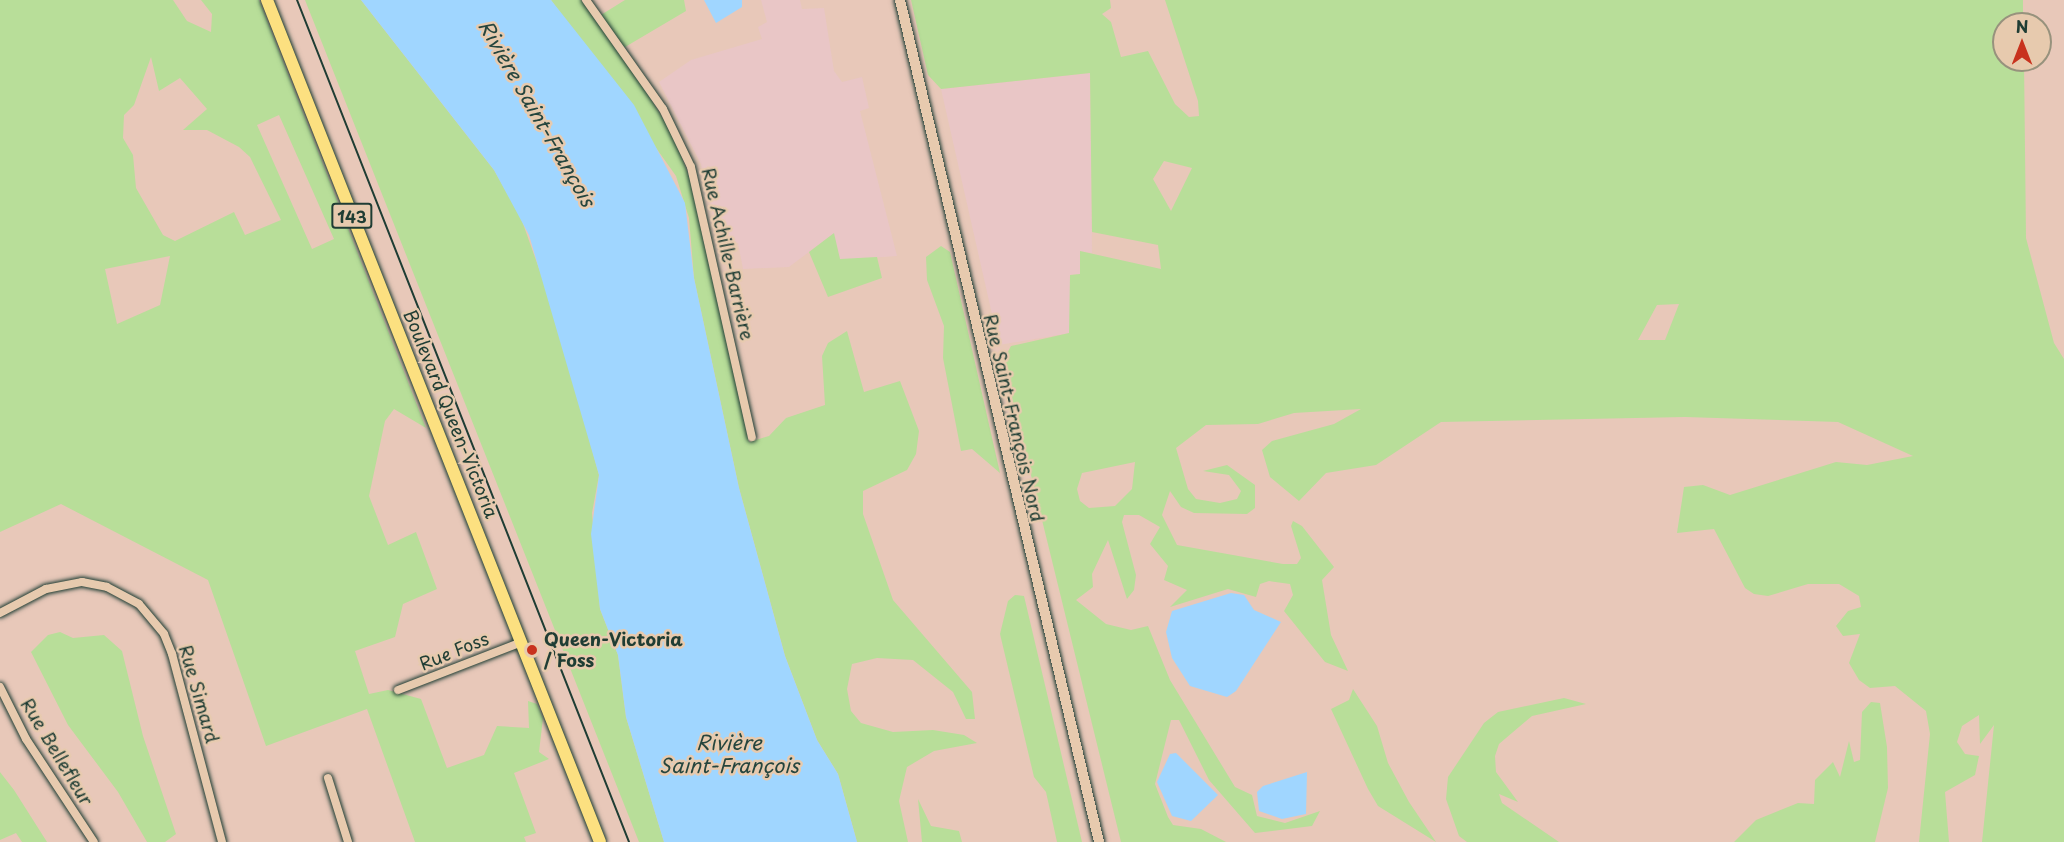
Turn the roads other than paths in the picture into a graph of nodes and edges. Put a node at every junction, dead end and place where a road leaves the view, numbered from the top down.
1 (267, 0) edge
2 (586, 0) edge
3 (900, 0) edge
4 (752, 437) dead end
5 (0, 613) edge
6 (522, 642) junction
7 (0, 687) edge
8 (398, 690) dead end
9 (328, 778) dead end
10 (88, 838) edge
11 (94, 842) edge
12 (222, 842) edge
13 (348, 842) edge
14 (600, 842) edge
15 (1099, 842) edge

1 - 6 main road, Boulevard Queen-Victoria / 143
2 - 4 street, Rue Achille-Barrière
3 - 15 street, Rue Saint-François Nord
5 - 12 street, Rue Simard
6 - 8 street, Rue Foss
6 - 14 main road, Boulevard Queen-Victoria / 143
7 - 10 street, Rue Bellefleur
9 - 13 street
10 - 11 street, Rue Bellefleur

